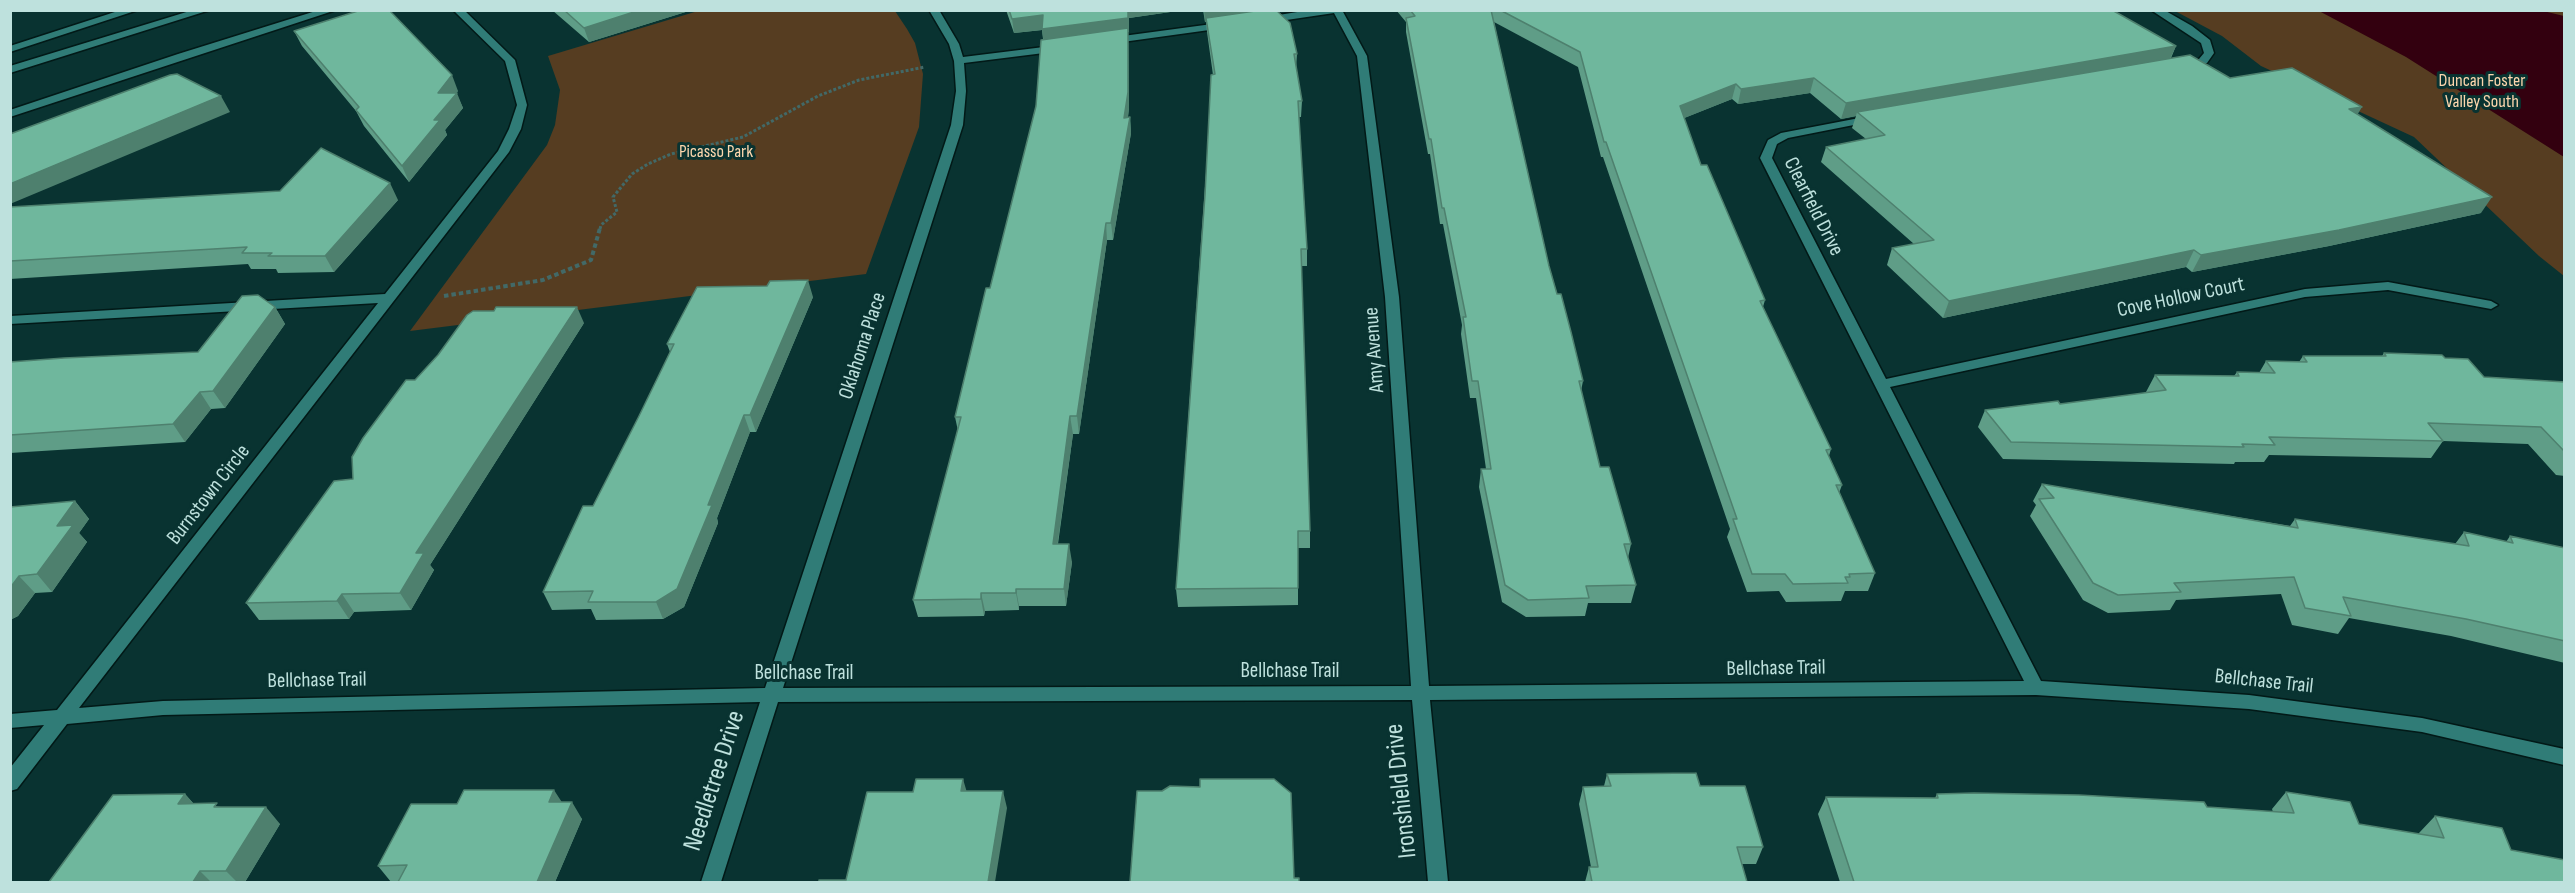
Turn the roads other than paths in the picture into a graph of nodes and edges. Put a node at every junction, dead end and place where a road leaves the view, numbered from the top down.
1 (133, 10) edge
2 (206, 10) edge
3 (331, 10) edge
4 (458, 10) edge
5 (933, 10) edge
6 (1335, 10) edge
7 (2156, 10) edge
8 (1251, 22) edge
9 (1240, 23) edge
10 (1101, 42) edge
11 (1067, 47) edge
12 (10, 49) edge
13 (959, 62) junction
14 (2173, 67) edge
15 (10, 70) edge
16 (10, 114) edge
17 (1893, 115) edge
18 (388, 298) junction
19 (2491, 305) dead end
20 (10, 320) edge
21 (1882, 384) junction
22 (2036, 688) junction
23 (1420, 694) junction
24 (772, 696) junction
25 (63, 716) junction
26 (10, 721) edge
27 (2565, 757) edge
28 (10, 783) edge
29 (711, 882) edge
30 (1438, 882) edge

1 - 12 street
2 - 15 street
3 - 16 street
4 - 18 street, Burnstown Circle
5 - 13 street, Oklahoma Place
6 - 8 street
6 - 23 street, Amy Avenue
7 - 14 street
9 - 10 street
11 - 13 street
13 - 24 street, Oklahoma Place
17 - 21 street, Clearfield Drive
18 - 20 street
18 - 25 street, Burnstown Circle
19 - 21 street, Cove Hollow Court
21 - 22 street, Clearfield Drive
22 - 23 street, Bellchase Trail
22 - 27 street, Bellchase Trail
23 - 24 street, Bellchase Trail
23 - 30 street, Ironshield Drive
24 - 25 street, Bellchase Trail
24 - 29 street, Needletree Drive
25 - 26 street, Bellchase Trail
25 - 28 street, Burnstown Circle

